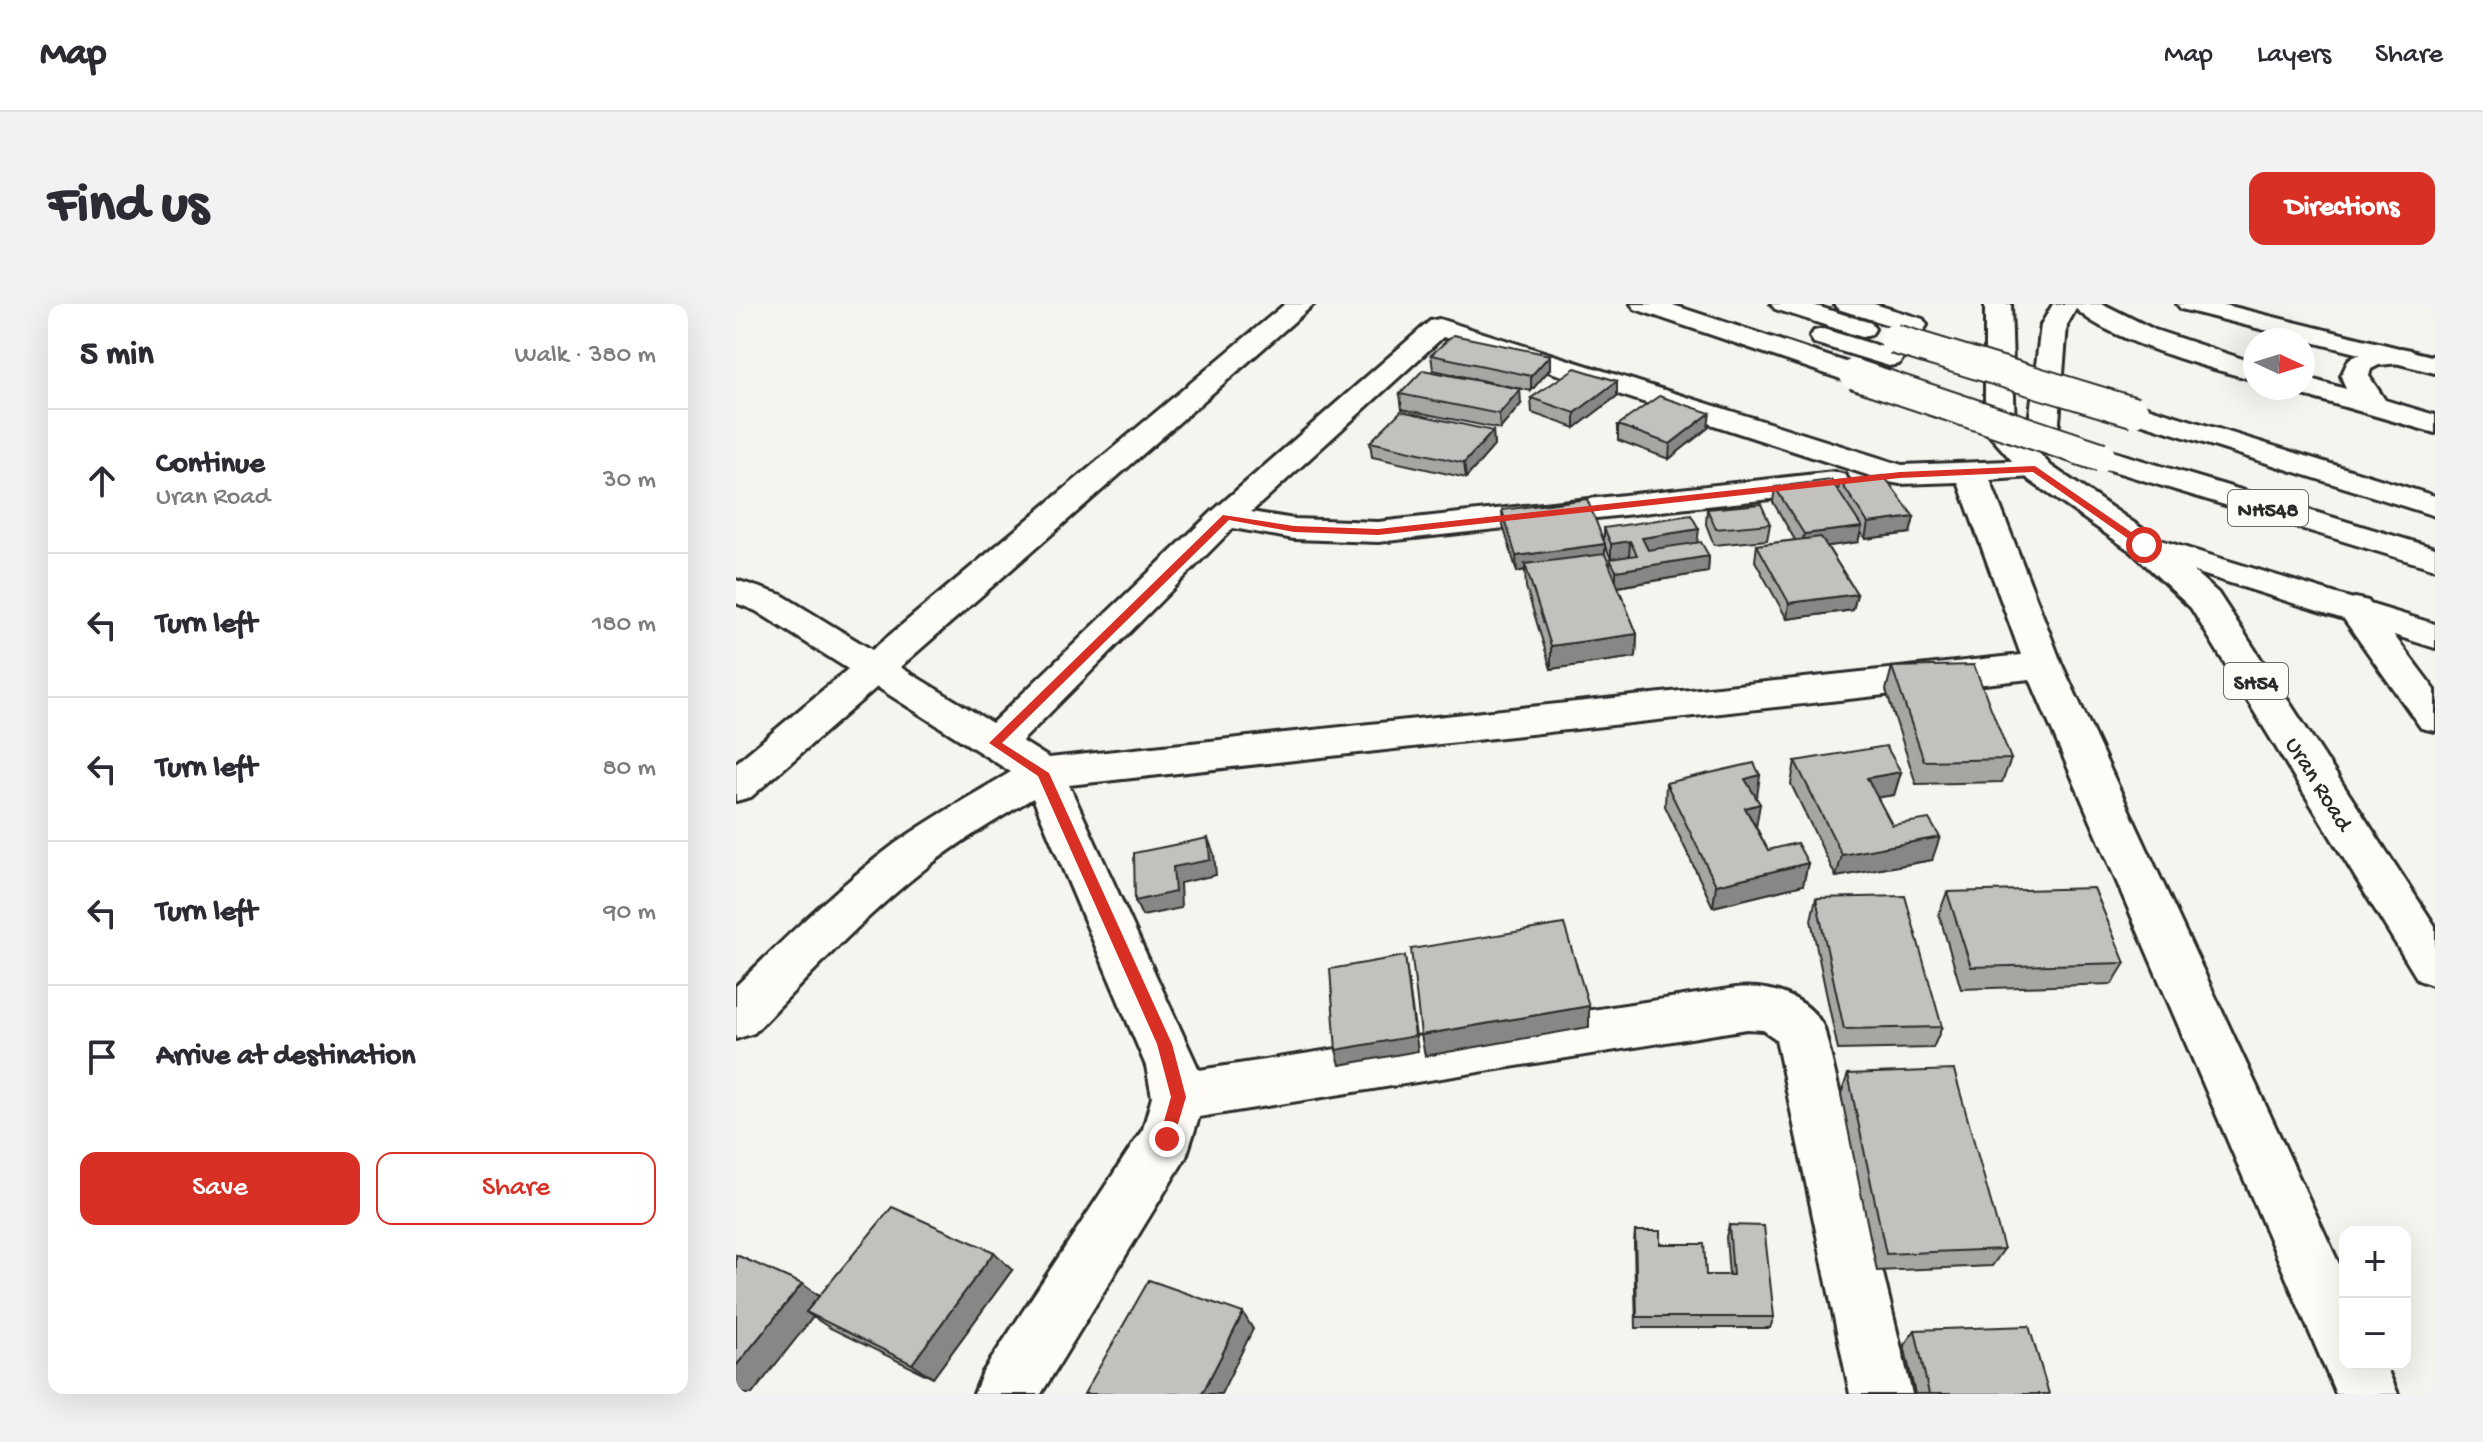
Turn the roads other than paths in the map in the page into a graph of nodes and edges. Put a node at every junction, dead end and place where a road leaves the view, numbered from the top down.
1 (1301, 304) edge
2 (1644, 304) edge
3 (1723, 304) edge
4 (1784, 304) edge
5 (1847, 304) edge
6 (1998, 304) edge
7 (2190, 304) edge
8 (2286, 304) edge
9 (2068, 305) edge
10 (1899, 341) junction
11 (2435, 343) edge
12 (2401, 356) junction
13 (2435, 365) edge
14 (2243, 368) edge
15 (2315, 389) edge
16 (2374, 406) junction
17 (2123, 424) junction
18 (2435, 424) edge
19 (2027, 459) junction
20 (1971, 473) junction
21 (1900, 475) junction
22 (2435, 484) edge
23 (2435, 506) edge
24 (1226, 517) junction
25 (2435, 534) edge
26 (2144, 545) junction
27 (2435, 559) edge
28 (736, 591) edge
29 (2355, 609) junction
30 (2435, 636) edge
31 (2043, 665) junction
32 (873, 668) junction
33 (2418, 675) edge
34 (2435, 718) edge
35 (995, 743) junction
36 (1043, 773) junction
37 (736, 786) edge
38 (2435, 966) edge
39 (736, 1018) edge
40 (1178, 1097) junction
41 (2339, 1331) edge
42 (2357, 1370) edge
43 (1005, 1394) edge
44 (1881, 1394) edge
45 (2367, 1394) edge

1 - 32 main road
2 - 17 main road, NH548, bridge
3 - 10 main road, NH548
4 - 10 main road, NH548
5 - 10 main road, NH548
6 - 19 main road, Uran Road / SH54
7 - 12 main road
8 - 11 main road
9 - 14 main road
9 - 19 main road
10 - 17 main road, NH548
10 - 17 main road, NH548
12 - 13 main road
12 - 16 main road
15 - 16 main road
16 - 18 main road
17 - 22 main road, NH548
17 - 23 main road, NH548
17 - 25 main road, NH548
17 - 27 main road, NH548
19 - 20 main road
19 - 26 main road, Uran Road / SH54
20 - 21 main road
20 - 31 main road
21 - 24 main road
21 - 24 main road
24 - 35 main road
26 - 29 main road
26 - 38 main road, Uran Road / SH54
28 - 32 main road
29 - 30 main road
29 - 33 main road
31 - 36 main road
31 - 41 main road
32 - 35 main road
32 - 37 main road
33 - 34 main road
35 - 36 main road
36 - 39 main road
36 - 40 main road
40 - 43 main road
40 - 44 main road
42 - 45 main road

